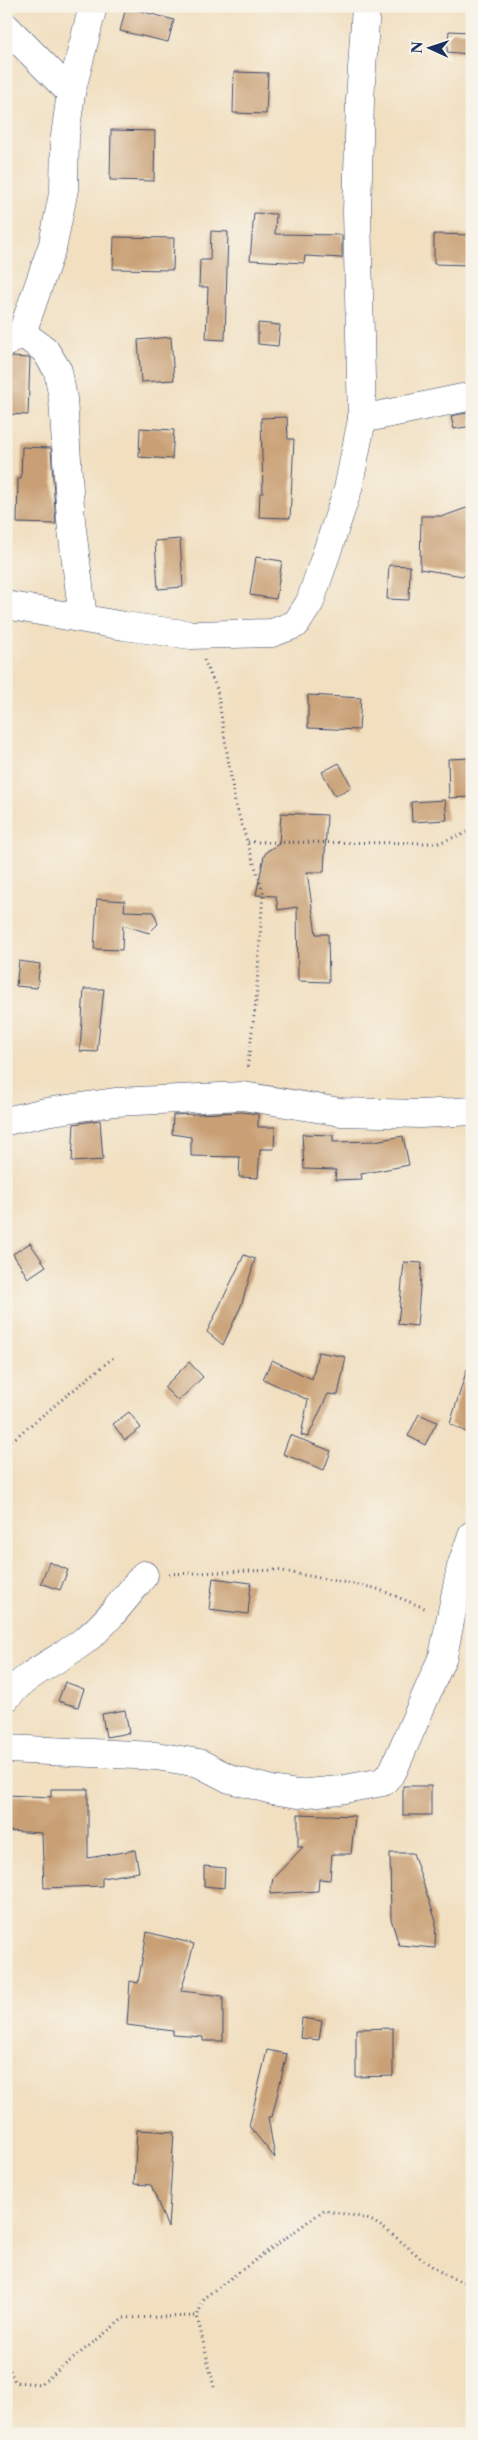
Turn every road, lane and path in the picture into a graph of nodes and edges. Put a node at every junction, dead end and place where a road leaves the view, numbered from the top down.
1 (93, 6) edge
2 (366, 6) edge
3 (6, 27) edge
4 (71, 93) junction
5 (14, 338) edge
6 (472, 396) edge
7 (362, 419) junction
8 (6, 605) edge
9 (83, 618) junction
10 (191, 635) junction
11 (472, 831) edge
12 (248, 842) junction
13 (243, 1096) junction
14 (472, 1111) edge
15 (6, 1121) edge
16 (114, 1356) dead end
17 (6, 1441) edge
18 (472, 1535) edge
19 (144, 1575) joint
20 (450, 1619) junction
21 (6, 1698) edge
22 (6, 1749) edge
23 (472, 2284) edge
24 (197, 2316) junction
25 (6, 2361) edge
26 (214, 2387) dead end

1 - 4 street
2 - 7 street
3 - 4 street
4 - 5 street
5 - 9 street
6 - 7 street
7 - 10 street
8 - 9 street
9 - 10 street
10 - 12 path
11 - 12 path
12 - 13 path
13 - 14 street
13 - 15 street
16 - 17 path
18 - 20 street
19 - 20 path
19 - 21 street
20 - 22 street
23 - 24 path
24 - 25 path
24 - 26 path

